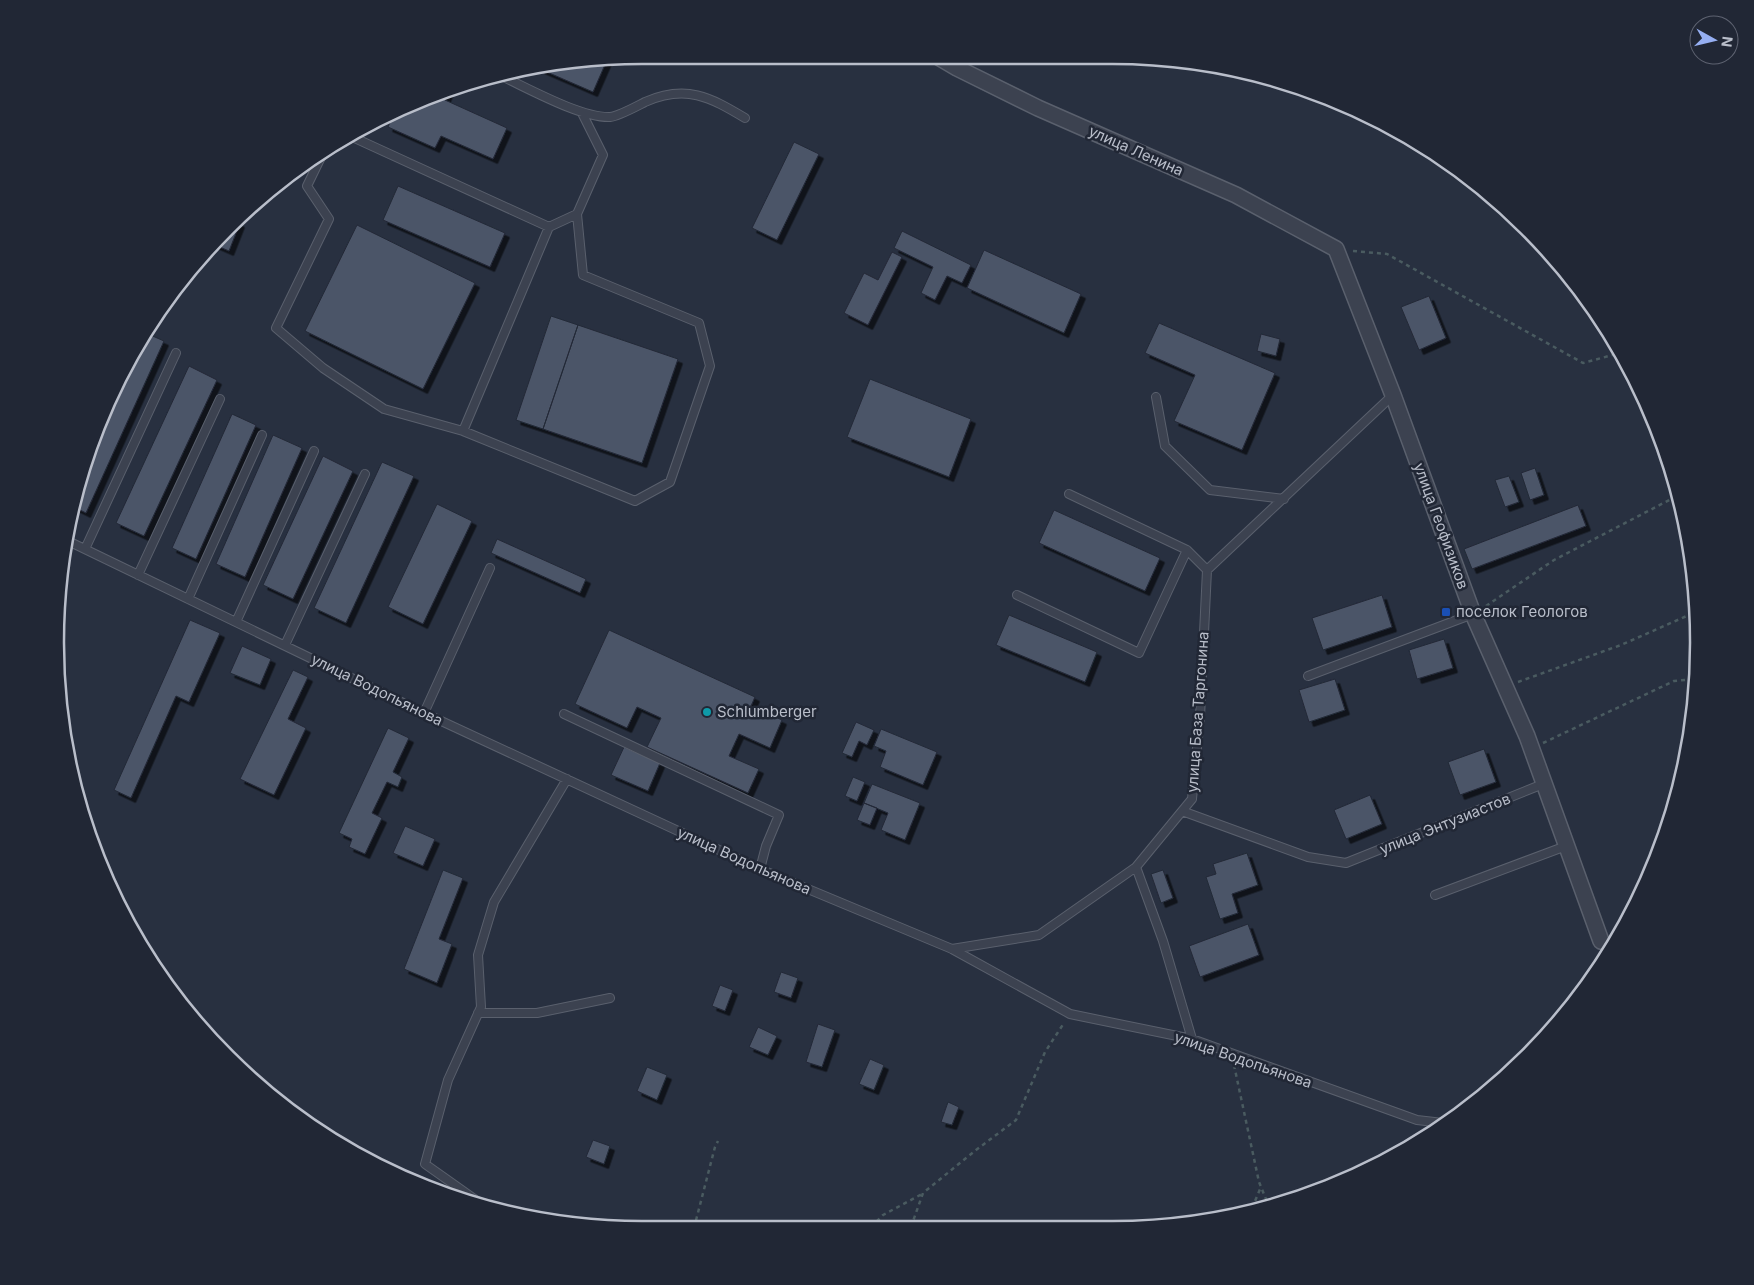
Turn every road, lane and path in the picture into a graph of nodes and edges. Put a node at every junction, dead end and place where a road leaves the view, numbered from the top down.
1 (950, 64) edge
2 (509, 80) edge
3 (582, 113) junction
4 (745, 118) dead end
5 (356, 140) edge
6 (318, 163) edge
7 (577, 214) junction
8 (549, 227) junction
9 (1336, 249) junction
10 (176, 353) dead end
11 (1614, 355) edge
12 (1393, 395) junction
13 (1156, 397) dead end
14 (220, 399) dead end
15 (463, 432) junction
16 (262, 435) dead end
17 (314, 451) dead end
18 (365, 474) dead end
19 (1069, 494) dead end
20 (1672, 498) edge
21 (1284, 499) junction
22 (73, 543) edge
23 (85, 549) junction
24 (1187, 550) junction
25 (490, 568) dead end
26 (1207, 570) junction
27 (138, 575) junction
28 (1017, 595) dead end
29 (188, 598) junction
30 (1473, 614) junction
31 (1689, 615) edge
32 (236, 622) junction
33 (285, 645) junction
34 (1308, 676) dead end
35 (1689, 680) edge
36 (1505, 687) junction
37 (424, 712) junction
38 (564, 714) dead end
39 (1531, 749) junction
40 (567, 779) junction
41 (1544, 784) junction
42 (1182, 812) junction
43 (1566, 846) junction
44 (1136, 867) junction
45 (760, 869) junction
46 (1435, 895) dead end
47 (1601, 941) dead end
48 (952, 949) junction
49 (610, 998) dead end
50 (478, 1013) junction
51 (1070, 1014) junction
52 (1192, 1039) junction
53 (1232, 1054) junction
54 (1435, 1123) edge
55 (718, 1140) dead end
56 (1261, 1187) junction
57 (923, 1193) junction
58 (468, 1195) edge
59 (1267, 1200) edge
60 (1254, 1204) edge
61 (696, 1221) edge
62 (876, 1221) edge
63 (913, 1221) edge

1 - 9 street, улица Ленина
2 - 3 lane
3 - 4 lane
3 - 7 lane
5 - 8 lane
6 - 15 lane
7 - 8 lane
7 - 15 lane
8 - 15 lane
9 - 11 path
9 - 12 street, улица Геофизиков
10 - 23 lane
12 - 21 lane
12 - 30 street, улица Геофизиков
13 - 21 lane
14 - 27 lane
16 - 29 lane
17 - 32 lane
18 - 33 lane
19 - 24 lane
20 - 30 path
21 - 26 lane
22 - 23 lane, улица Водопьянова
23 - 27 lane, улица Водопьянова
24 - 26 lane
24 - 28 lane
25 - 37 lane
26 - 42 lane, улица База Таргонина
27 - 29 lane, улица Водопьянова
29 - 32 lane, улица Водопьянова
30 - 34 lane
30 - 36 street, улица Геофизиков
31 - 36 path
32 - 33 lane, улица Водопьянова
33 - 37 lane, улица Водопьянова
35 - 39 path
36 - 39 street, улица Геофизиков
37 - 40 lane, улица Водопьянова
38 - 45 lane
39 - 41 street, улица Геофизиков
40 - 45 lane, улица Водопьянова
40 - 50 lane
41 - 42 lane, улица Энтузиастов
41 - 43 street, улица Геофизиков
42 - 44 lane, улица База Таргонина
43 - 46 lane
43 - 47 street, улица Геофизиков
44 - 48 lane, улица База Таргонина
44 - 52 lane
45 - 48 lane, улица Водопьянова
48 - 51 lane, улица Водопьянова
49 - 50 lane
50 - 58 lane
51 - 52 lane, улица Водопьянова
51 - 57 path
52 - 53 lane, улица Водопьянова
53 - 54 lane, улица Водопьянова
53 - 56 path
55 - 61 path
56 - 59 path
56 - 60 path
57 - 62 path
57 - 63 path

